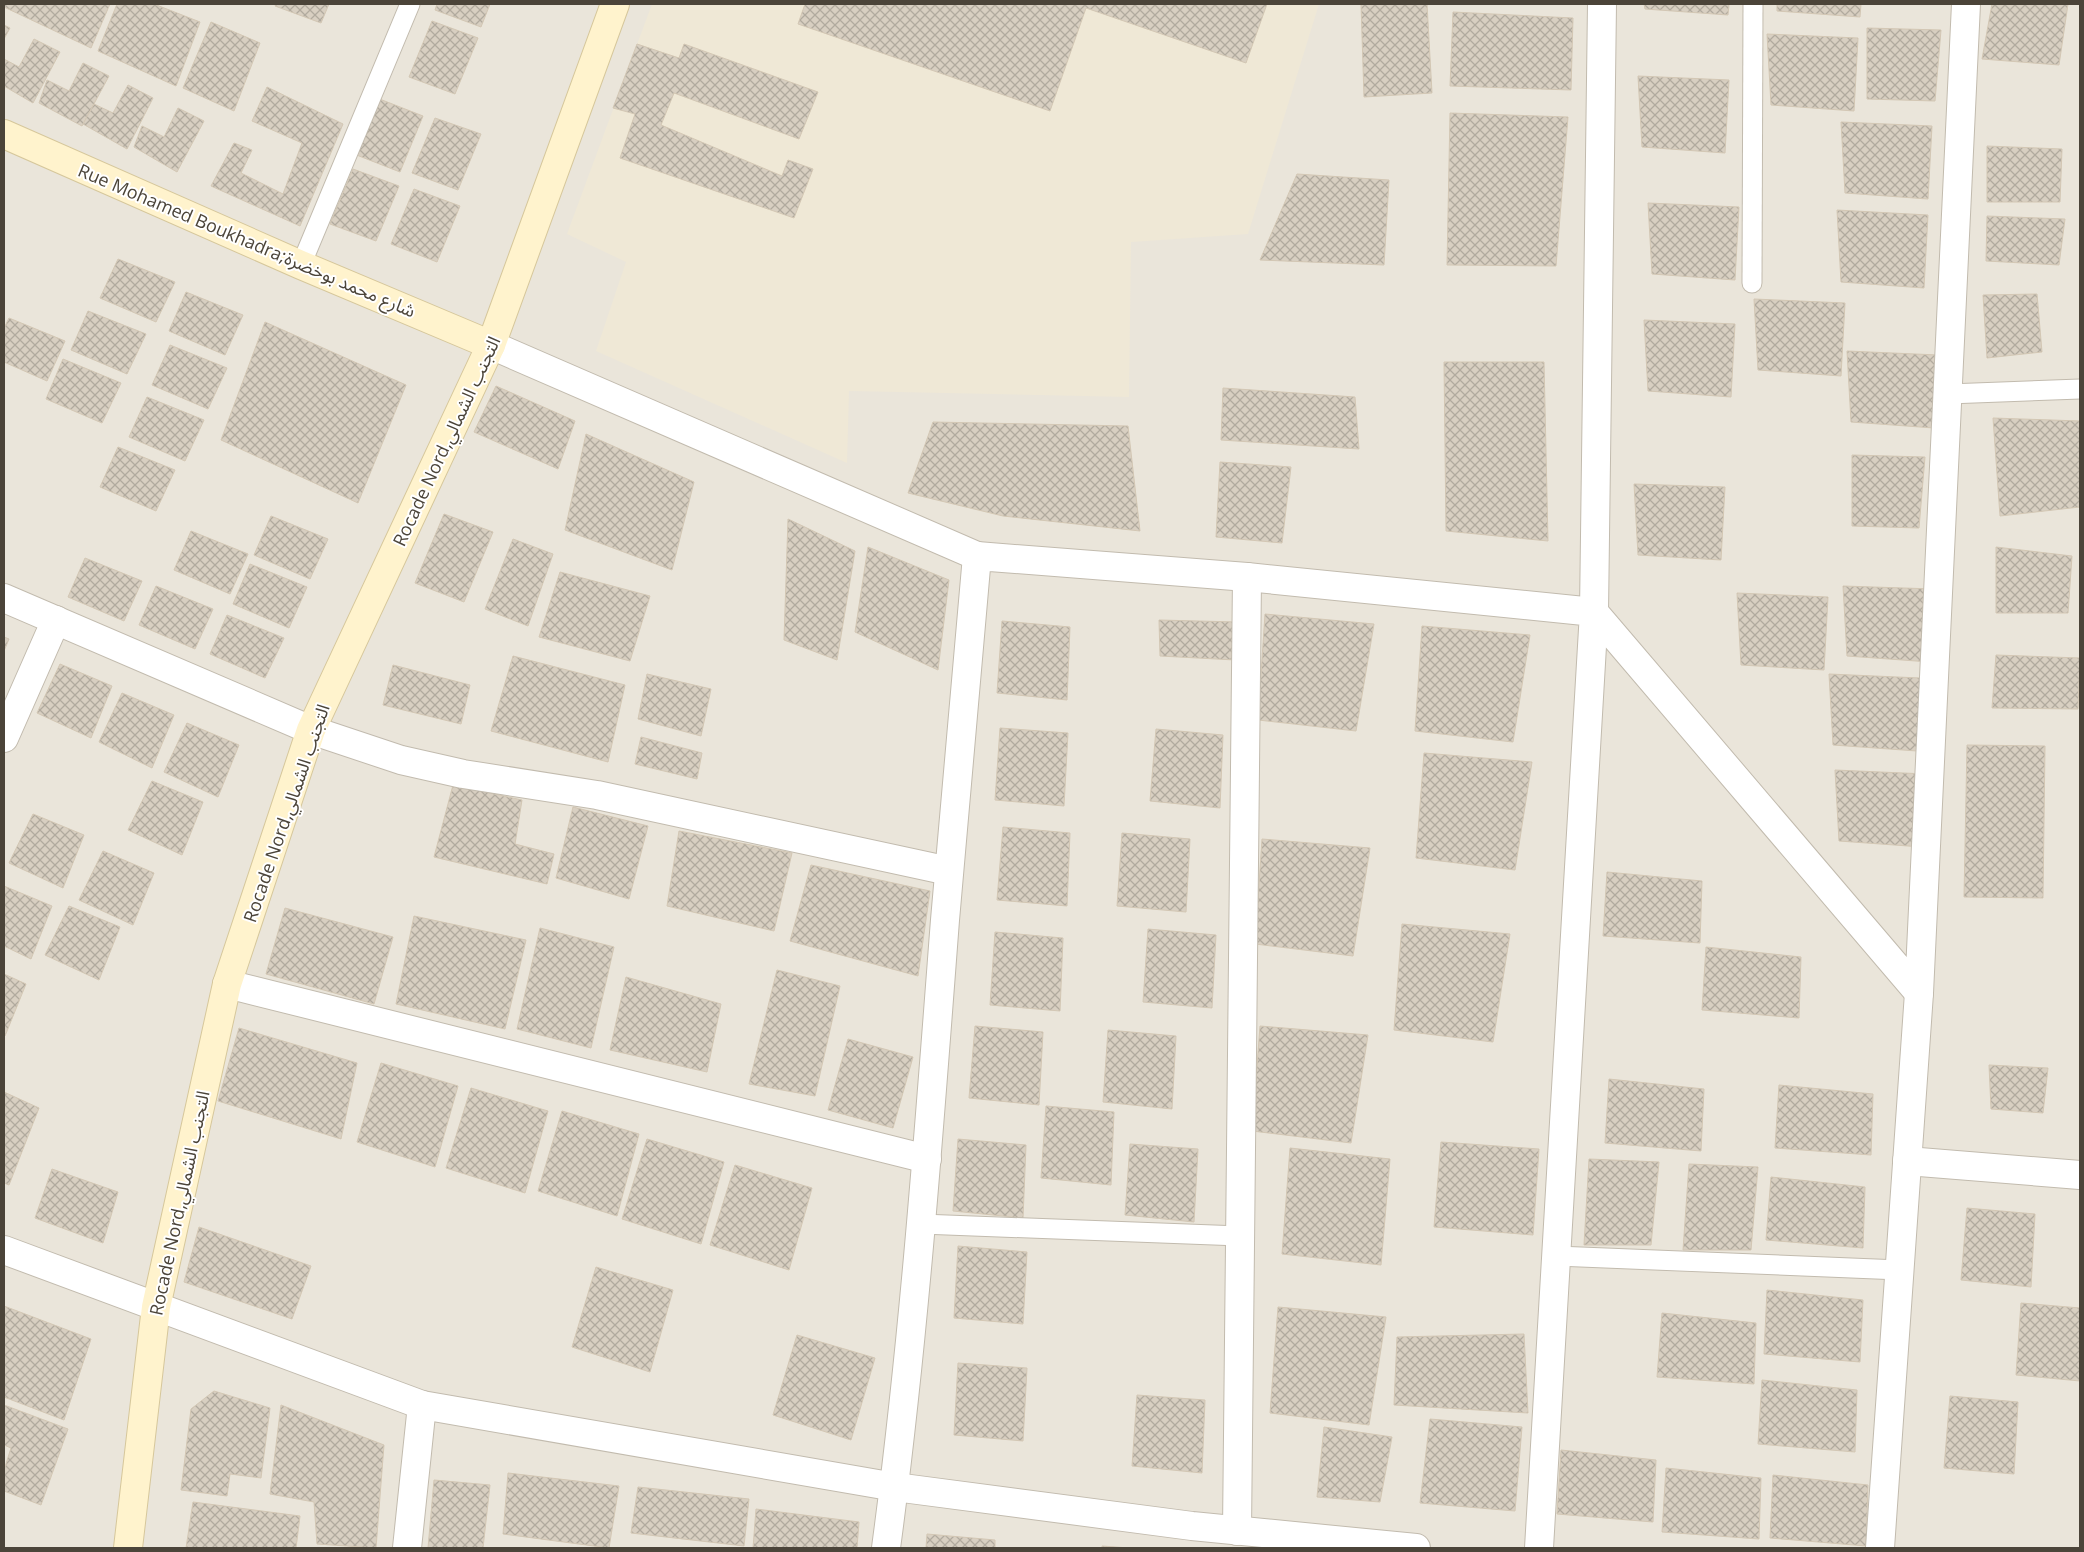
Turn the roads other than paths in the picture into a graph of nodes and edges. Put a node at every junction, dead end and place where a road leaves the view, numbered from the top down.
1 (410, 4) edge
2 (615, 4) edge
3 (1602, 4) edge
4 (1753, 4) edge
5 (1966, 4) edge
6 (4, 134) edge
7 (301, 265) junction
8 (1752, 284) dead end
9 (492, 345) junction
10 (2080, 389) edge
11 (1948, 394) junction
12 (977, 556) junction
13 (1248, 577) junction
14 (4, 598) edge
15 (1594, 612) junction
16 (56, 620) junction
17 (311, 730) junction
18 (4, 738) edge
19 (949, 871) junction
20 (226, 984) junction
21 (1919, 993) junction
22 (927, 1160) junction
23 (1907, 1161) junction
24 (2080, 1175) edge
25 (921, 1224) junction
26 (1240, 1236) junction
27 (4, 1250) edge
28 (1556, 1256) junction
29 (1900, 1270) junction
30 (156, 1307) junction
31 (422, 1404) junction
32 (895, 1487) junction
33 (1236, 1531) junction
34 (1191, 1537) edge
35 (1400, 1547) edge
36 (128, 1548) edge
37 (407, 1548) edge
38 (886, 1548) edge
39 (1539, 1548) edge
40 (1880, 1548) edge

1 - 7 lane
2 - 9 main road, Rocade Nord,التجنب الشمالي
3 - 15 street
4 - 8 lane
5 - 11 street
6 - 7 main road, Rue Mohamed Boukhadra;شارع محمد بوخضرة
7 - 9 main road, Rue Mohamed Boukhadra;شارع محمد بوخضرة
9 - 12 street
9 - 17 main road, Rocade Nord,التجنب الشمالي
10 - 11 lane
11 - 21 street
12 - 13 street
12 - 19 street
13 - 15 street
13 - 26 street
14 - 16 street
15 - 21 street
15 - 28 street
16 - 17 street
16 - 18 street
17 - 19 street
17 - 20 main road, Rocade Nord,التجنب الشمالي
19 - 22 street
20 - 22 street
20 - 30 main road, Rocade Nord,التجنب الشمالي
21 - 23 street
22 - 25 street
23 - 24 street
23 - 29 street
25 - 26 lane
25 - 32 street
26 - 33 street
27 - 30 street
28 - 29 lane
28 - 39 street
29 - 40 street
30 - 31 street
30 - 36 main road, Rocade Nord,التجنب الشمالي
31 - 32 street
31 - 37 street
32 - 34 street
32 - 38 street
33 - 34 street
33 - 35 street

